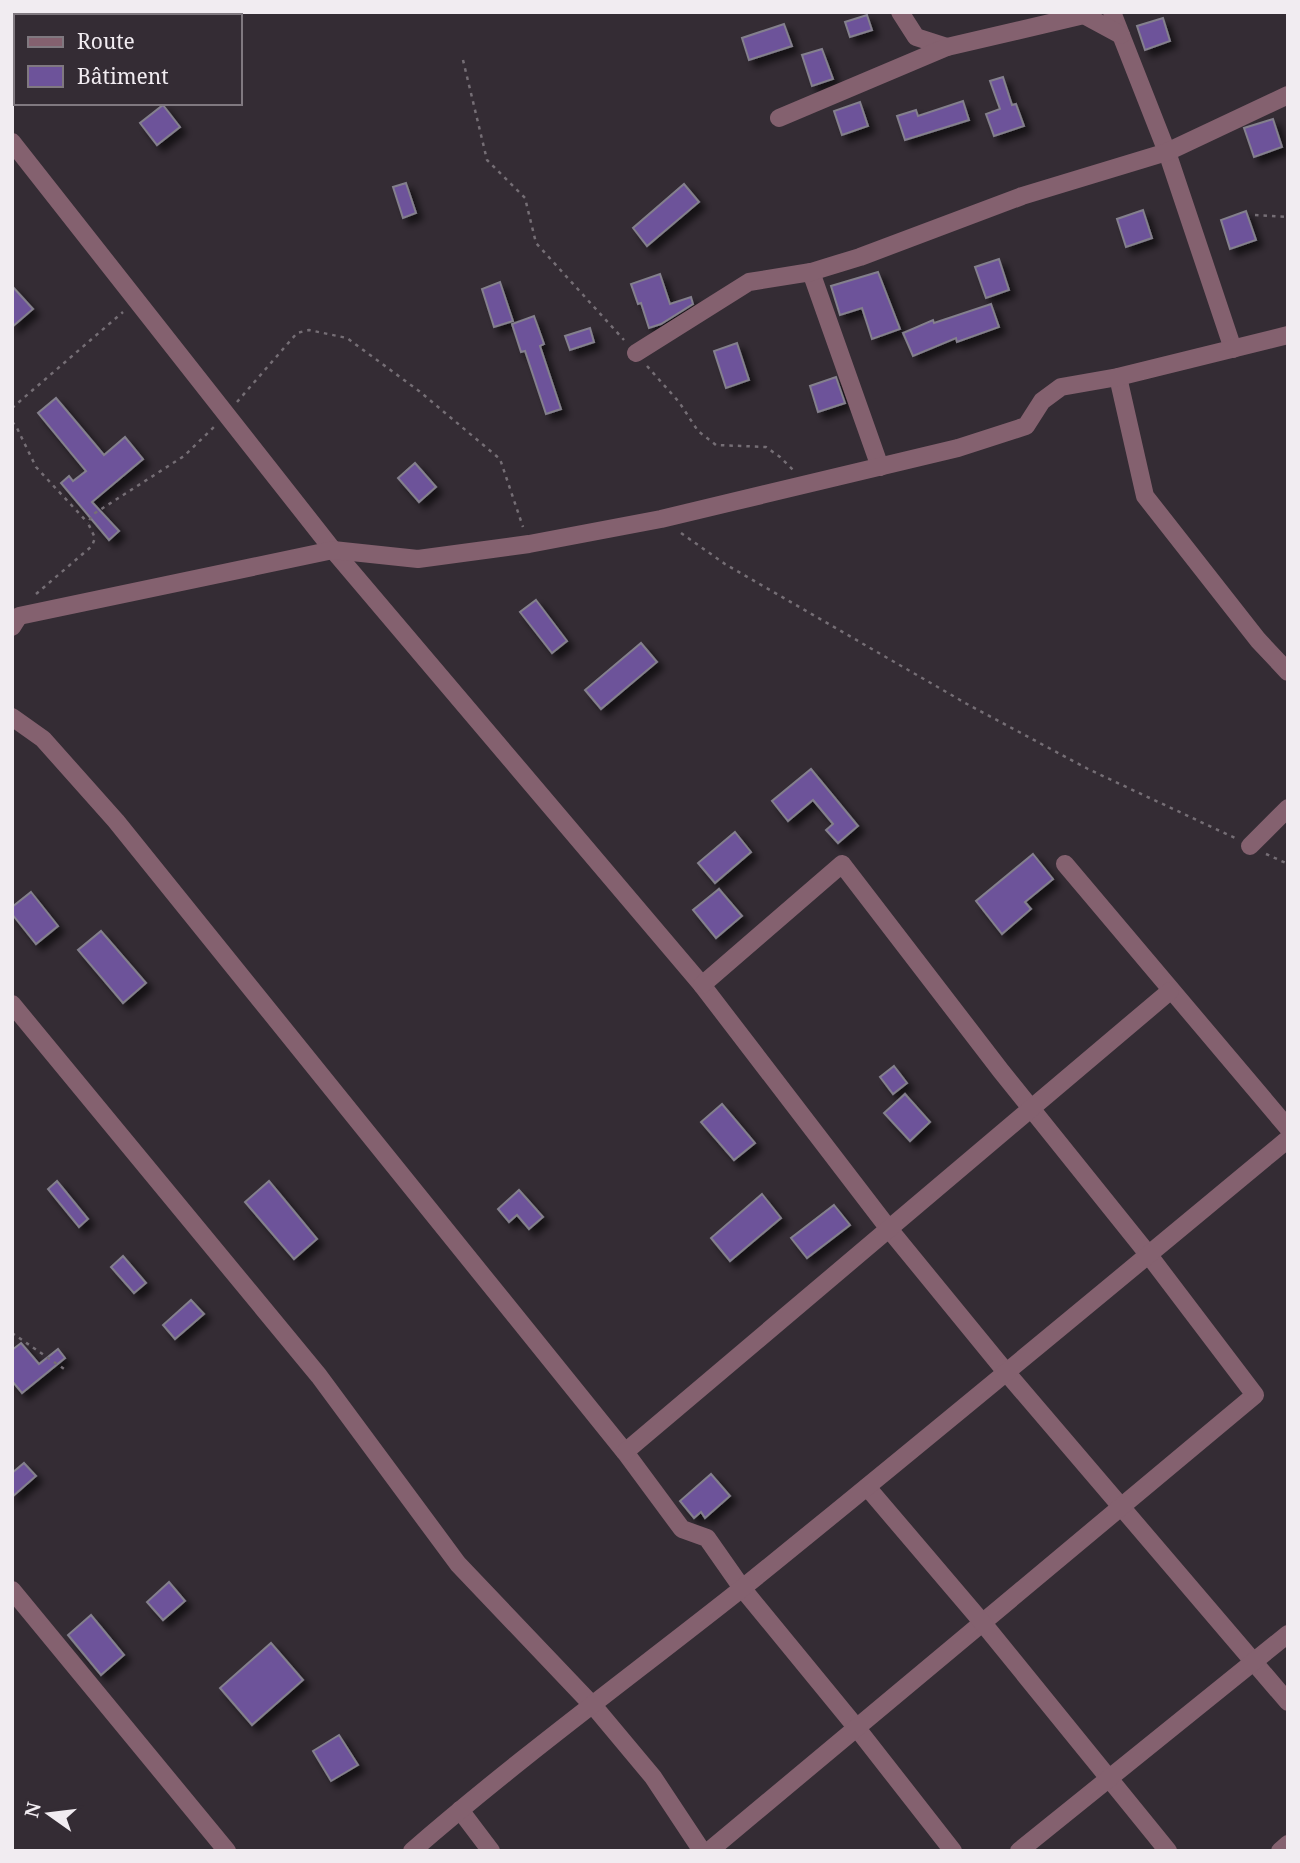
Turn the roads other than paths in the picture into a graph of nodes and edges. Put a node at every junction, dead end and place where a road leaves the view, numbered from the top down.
1 (900, 12) edge
2 (1112, 12) edge
3 (1121, 35) junction
4 (947, 47) junction
5 (1288, 95) edge
6 (779, 118) dead end
7 (12, 142) edge
8 (1167, 152) junction
9 (811, 272) junction
10 (1288, 335) edge
11 (1233, 349) junction
12 (636, 353) road end
13 (1118, 377) junction
14 (880, 467) junction
15 (333, 550) junction
16 (15, 622) edge
17 (1288, 672) edge
18 (12, 717) edge
19 (1288, 808) edge
20 (1250, 846) road end
21 (1065, 864) dead end
22 (702, 985) junction
23 (1170, 991) junction
24 (12, 1004) edge
25 (1032, 1108) junction
26 (1288, 1128) edge
27 (1288, 1139) edge
28 (889, 1228) junction
29 (1149, 1254) junction
30 (1006, 1372) junction
31 (625, 1452) junction
32 (867, 1487) junction
33 (1120, 1506) junction
34 (742, 1588) junction
35 (12, 1590) edge
36 (982, 1622) junction
37 (1288, 1634) edge
38 (1255, 1661) junction
39 (1288, 1702) edge
40 (593, 1706) junction
41 (856, 1727) junction
42 (1110, 1777) junction
43 (460, 1810) junction
44 (1288, 1844) edge
45 (227, 1851) edge
46 (412, 1851) edge
47 (491, 1851) edge
48 (702, 1851) edge
49 (709, 1851) edge
50 (953, 1851) edge
51 (1019, 1851) edge
52 (1168, 1851) edge
53 (1280, 1851) edge

1 - 4 street
2 - 3 street
3 - 4 street
3 - 8 street
4 - 6 street
5 - 8 street
7 - 15 street
8 - 9 street
8 - 11 street
9 - 12 street
9 - 14 street
10 - 11 street
11 - 13 street
13 - 14 street
13 - 17 street
14 - 15 street
15 - 16 street
15 - 22 street
18 - 31 street
19 - 20 street
21 - 23 street
22 - 25 street
22 - 28 street
23 - 25 street
23 - 26 street
24 - 40 street
25 - 28 street
25 - 29 street
27 - 29 street
28 - 30 street
28 - 31 street
29 - 30 street
29 - 33 street
30 - 32 street
30 - 33 street
31 - 34 street
32 - 34 street
32 - 36 street
33 - 36 street
33 - 38 street
34 - 40 street
34 - 41 street
35 - 45 street
36 - 41 street
36 - 42 street
37 - 38 street
38 - 39 street
38 - 42 street
40 - 43 street
40 - 48 street
41 - 49 street
41 - 50 street
42 - 51 street
42 - 52 street
43 - 46 street
43 - 47 street
44 - 53 street

